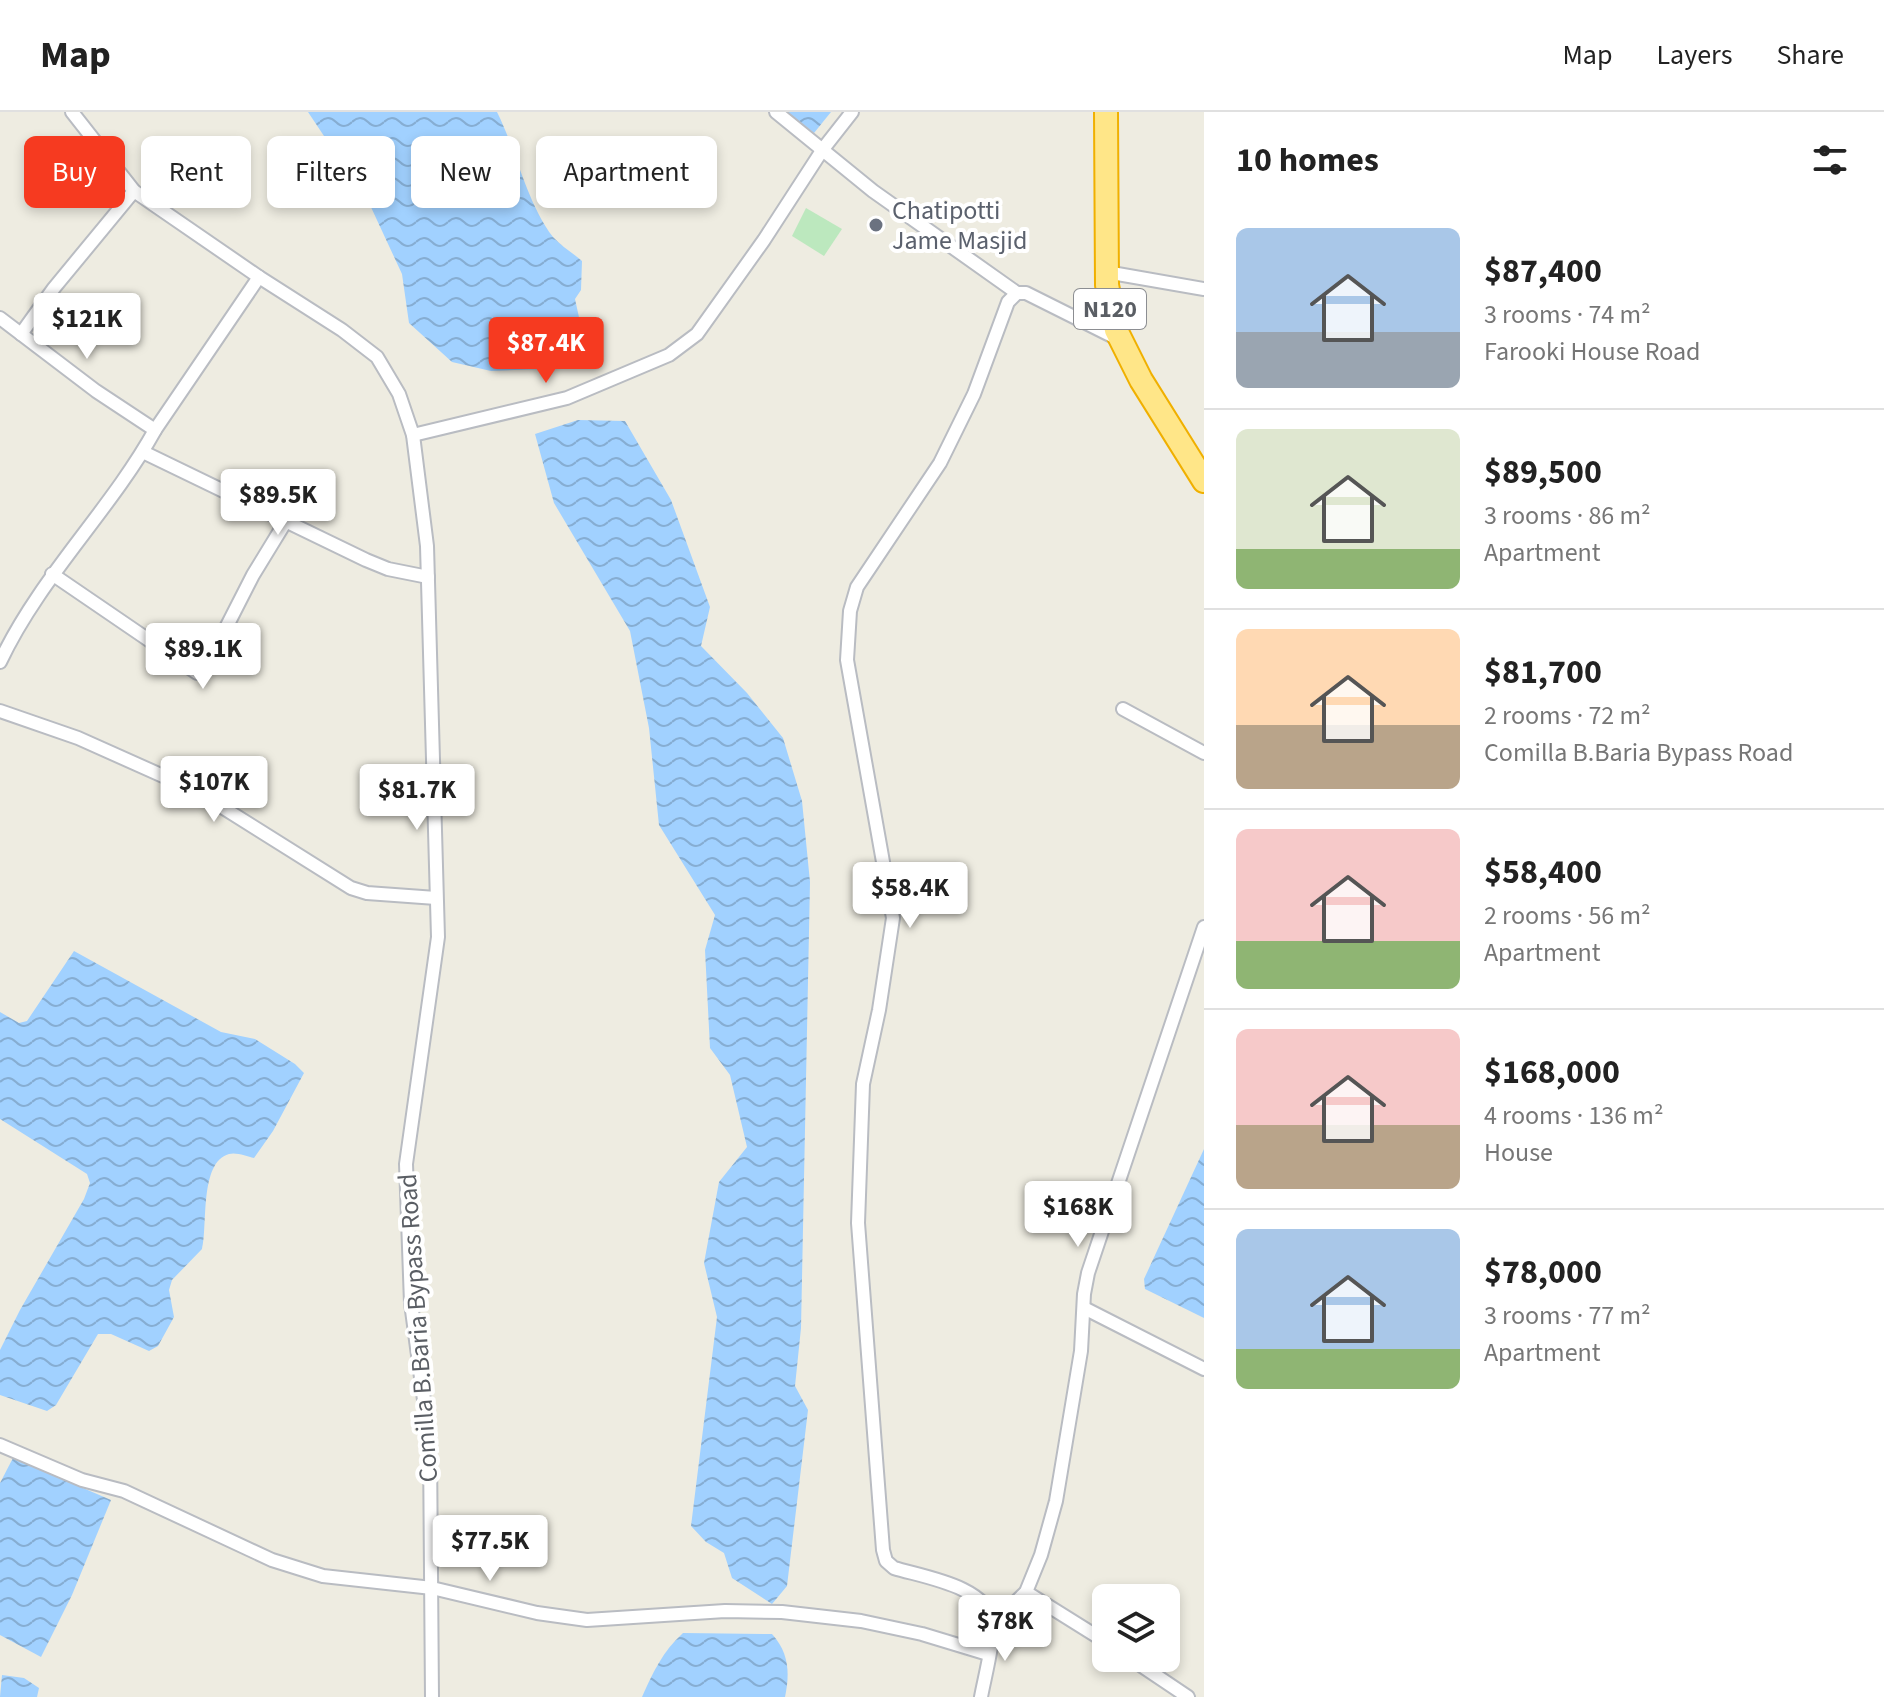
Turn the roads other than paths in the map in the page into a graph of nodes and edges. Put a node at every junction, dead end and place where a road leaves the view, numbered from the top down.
1 (72, 112) edge
2 (776, 112) edge
3 (852, 112) edge
4 (1106, 112) edge
5 (823, 149) junction
6 (134, 191) junction
7 (1106, 272) junction
8 (259, 277) junction
9 (1204, 289) edge
10 (1017, 293) junction
11 (0, 318) edge
12 (21, 334) junction
13 (1118, 339) junction
14 (155, 430) junction
15 (413, 435) junction
16 (143, 452) junction
17 (1204, 481) edge
18 (286, 521) junction
19 (52, 574) junction
20 (428, 577) junction
21 (0, 662) edge
22 (1123, 709) dead end
23 (0, 711) edge
24 (1204, 753) edge
25 (436, 898) junction
26 (1204, 927) edge
27 (1084, 1308) junction
28 (1204, 1369) edge
29 (0, 1445) edge
30 (432, 1588) junction
31 (1026, 1592) junction
32 (993, 1624) junction
33 (1092, 1633) edge
34 (988, 1654) junction
35 (1151, 1672) edge
36 (432, 1697) edge
37 (981, 1697) edge
38 (1188, 1697) edge

1 - 6 street, Comilla B.Baria Bypass Road
2 - 5 street
3 - 5 street
4 - 7 highway, N120
5 - 10 street
5 - 15 street
6 - 8 street, Comilla B.Baria Bypass Road
6 - 12 street
7 - 9 street
7 - 13 highway, N120
8 - 14 street
8 - 15 street, Comilla B.Baria Bypass Road
10 - 13 street
10 - 32 street
11 - 12 street
12 - 14 street
13 - 17 highway, N120
14 - 16 street
15 - 20 street, Comilla B.Baria Bypass Road
16 - 18 street
16 - 19 street
18 - 19 street
18 - 20 street
19 - 21 street
20 - 25 street, Comilla B.Baria Bypass Road
22 - 24 street
23 - 25 street
25 - 30 street, Comilla B.Baria Bypass Road
26 - 27 street
27 - 28 street
27 - 31 street
29 - 30 street
30 - 34 street
30 - 36 street, Comilla B.Baria Bypass Road
31 - 32 street
31 - 33 street
32 - 34 street
34 - 37 street
35 - 38 street

